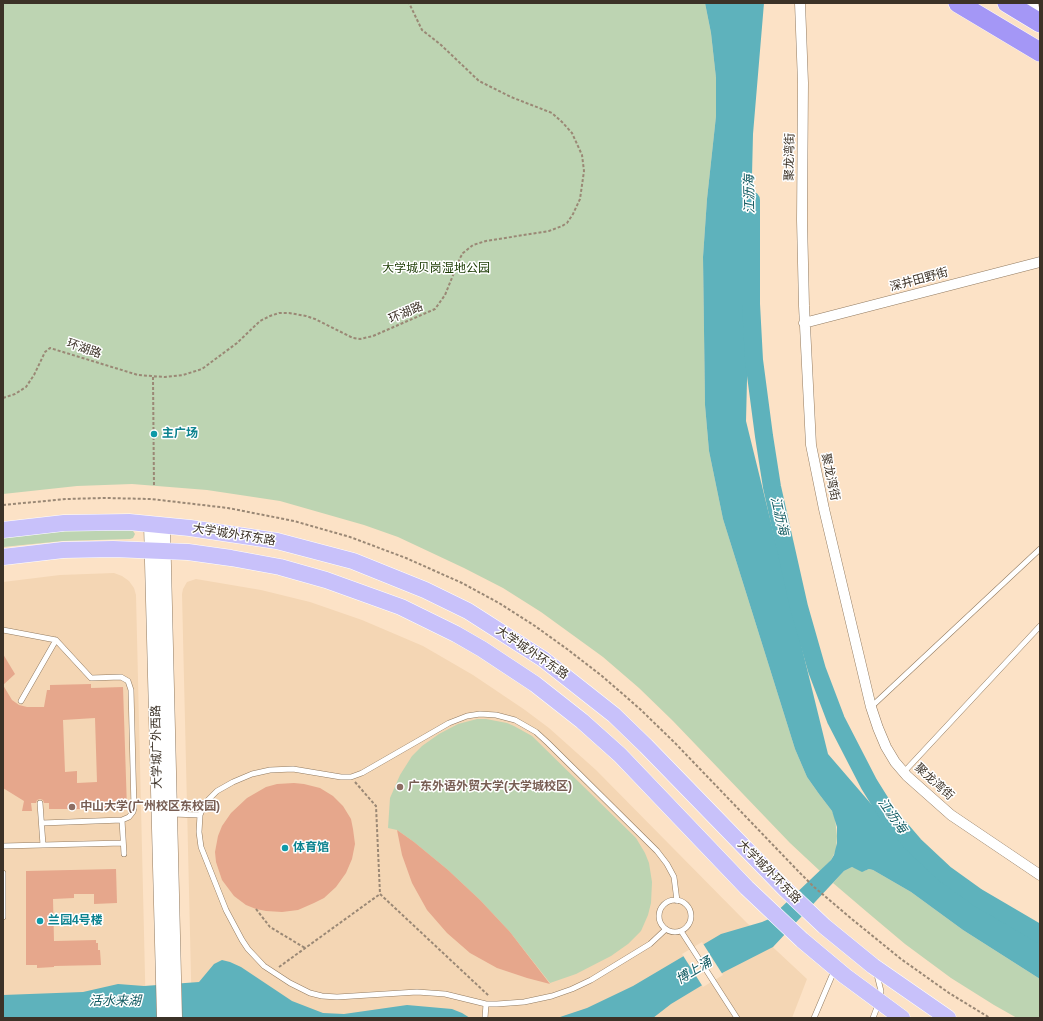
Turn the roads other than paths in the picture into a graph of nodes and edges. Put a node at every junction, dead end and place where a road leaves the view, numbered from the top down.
1 (800, 3) edge
2 (958, 3) edge
3 (1007, 3) edge
4 (1033, 3) edge
5 (1040, 14) edge
6 (1040, 22) edge
7 (1040, 52) edge
8 (1040, 262) edge
9 (804, 323) junction
10 (157, 524) junction
11 (3, 530) edge
12 (1040, 549) edge
13 (158, 550) junction
14 (3, 556) edge
15 (1040, 626) edge
16 (3, 630) edge
17 (56, 640) junction
18 (21, 701) dead end
19 (871, 707) junction
20 (904, 772) junction
21 (40, 803) dead end
22 (164, 813) junction
23 (200, 815) junction
24 (122, 820) junction
25 (42, 823) junction
26 (123, 843) junction
27 (43, 845) junction
28 (3, 846) edge
29 (124, 854) dead end
30 (3, 873) edge
31 (1040, 875) edge
32 (677, 901) junction
33 (3, 917) edge
34 (666, 929) junction
35 (681, 931) junction
36 (855, 952) junction
37 (873, 966) junction
38 (838, 970) junction
39 (920, 999) junction
40 (879, 1002) junction
41 (486, 1004) junction
42 (164, 1018) edge
43 (175, 1018) edge
44 (485, 1018) edge
45 (737, 1018) edge
46 (814, 1018) edge
47 (873, 1018) edge
48 (903, 1018) edge
49 (948, 1018) edge

1 - 9 street, 聚龙湾街
2 - 7 highway
3 - 6 highway
4 - 5 street
8 - 9 street, 深井田野街
9 - 19 street, 聚龙湾街
10 - 11 main road, 大学城外环东路
10 - 13 main road, 大学城广外西路
10 - 36 main road, 大学城外环东路
12 - 19 lane
13 - 14 main road, 大学城外环东路
13 - 22 main road, 大学城广外西路
13 - 38 main road, 大学城外环东路
15 - 20 lane
16 - 17 lane
17 - 18 lane
17 - 24 lane
19 - 20 street, 聚龙湾街
20 - 31 street, 聚龙湾街
21 - 25 lane
22 - 23 lane
22 - 42 main road, 大学城广外西路
22 - 43 main road, 大学城广外西路
23 - 32 lane
23 - 41 lane
24 - 25 lane
24 - 26 lane
25 - 27 lane
26 - 27 lane
26 - 29 lane
27 - 28 lane
30 - 33 lane
32 - 34 lane
32 - 35 lane
34 - 35 lane
34 - 41 lane
35 - 45 lane
36 - 37 main road, 大学城外环东路
36 - 38 main road
37 - 39 main road, 大学城外环东路
37 - 40 lane
38 - 40 main road, 大学城外环东路
38 - 46 lane
39 - 48 main road
39 - 49 main road, 大学城外环东路
40 - 47 lane
40 - 48 main road, 大学城外环东路
41 - 44 lane

